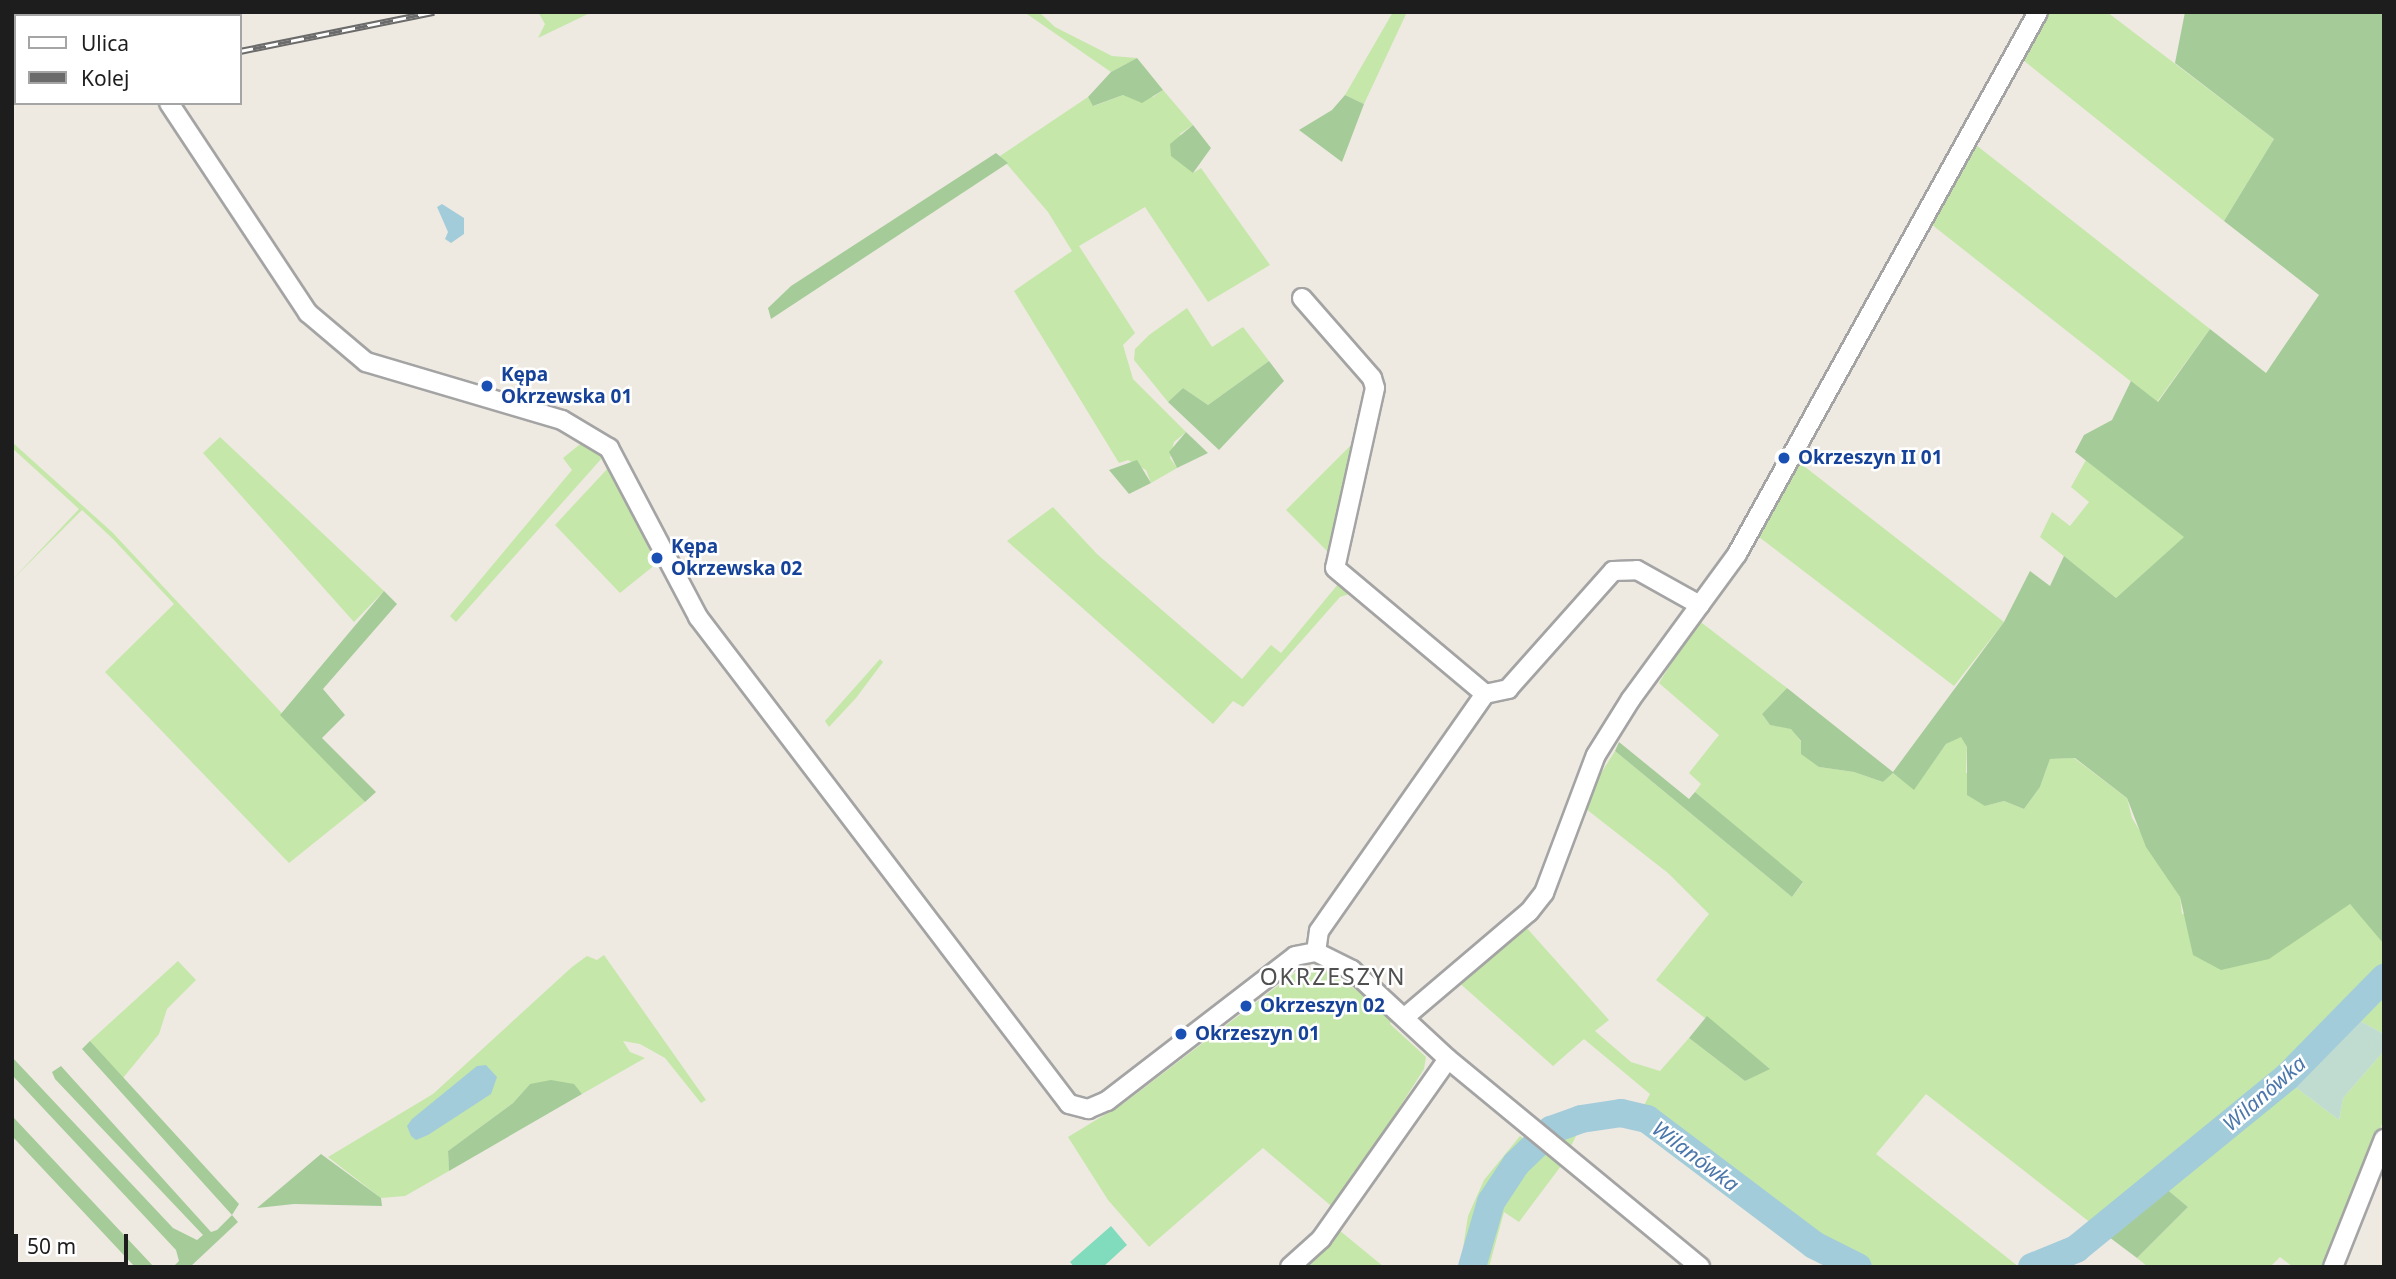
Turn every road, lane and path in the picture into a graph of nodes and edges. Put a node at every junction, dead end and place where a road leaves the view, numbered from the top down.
1 (2038, 12) edge
2 (170, 105) edge
3 (1302, 298) dead end
4 (1700, 605) junction
5 (1485, 694) junction
6 (1316, 952) junction
7 (1405, 1017) junction
8 (1448, 1059) junction
9 (2384, 1139) edge
10 (1290, 1267) edge
11 (1700, 1267) edge
12 (2333, 1267) edge

1 - 4 street
2 - 6 street
3 - 5 street
4 - 5 street
4 - 7 street
5 - 6 street
6 - 7 street
7 - 8 street
8 - 10 street
8 - 11 street
9 - 12 street

